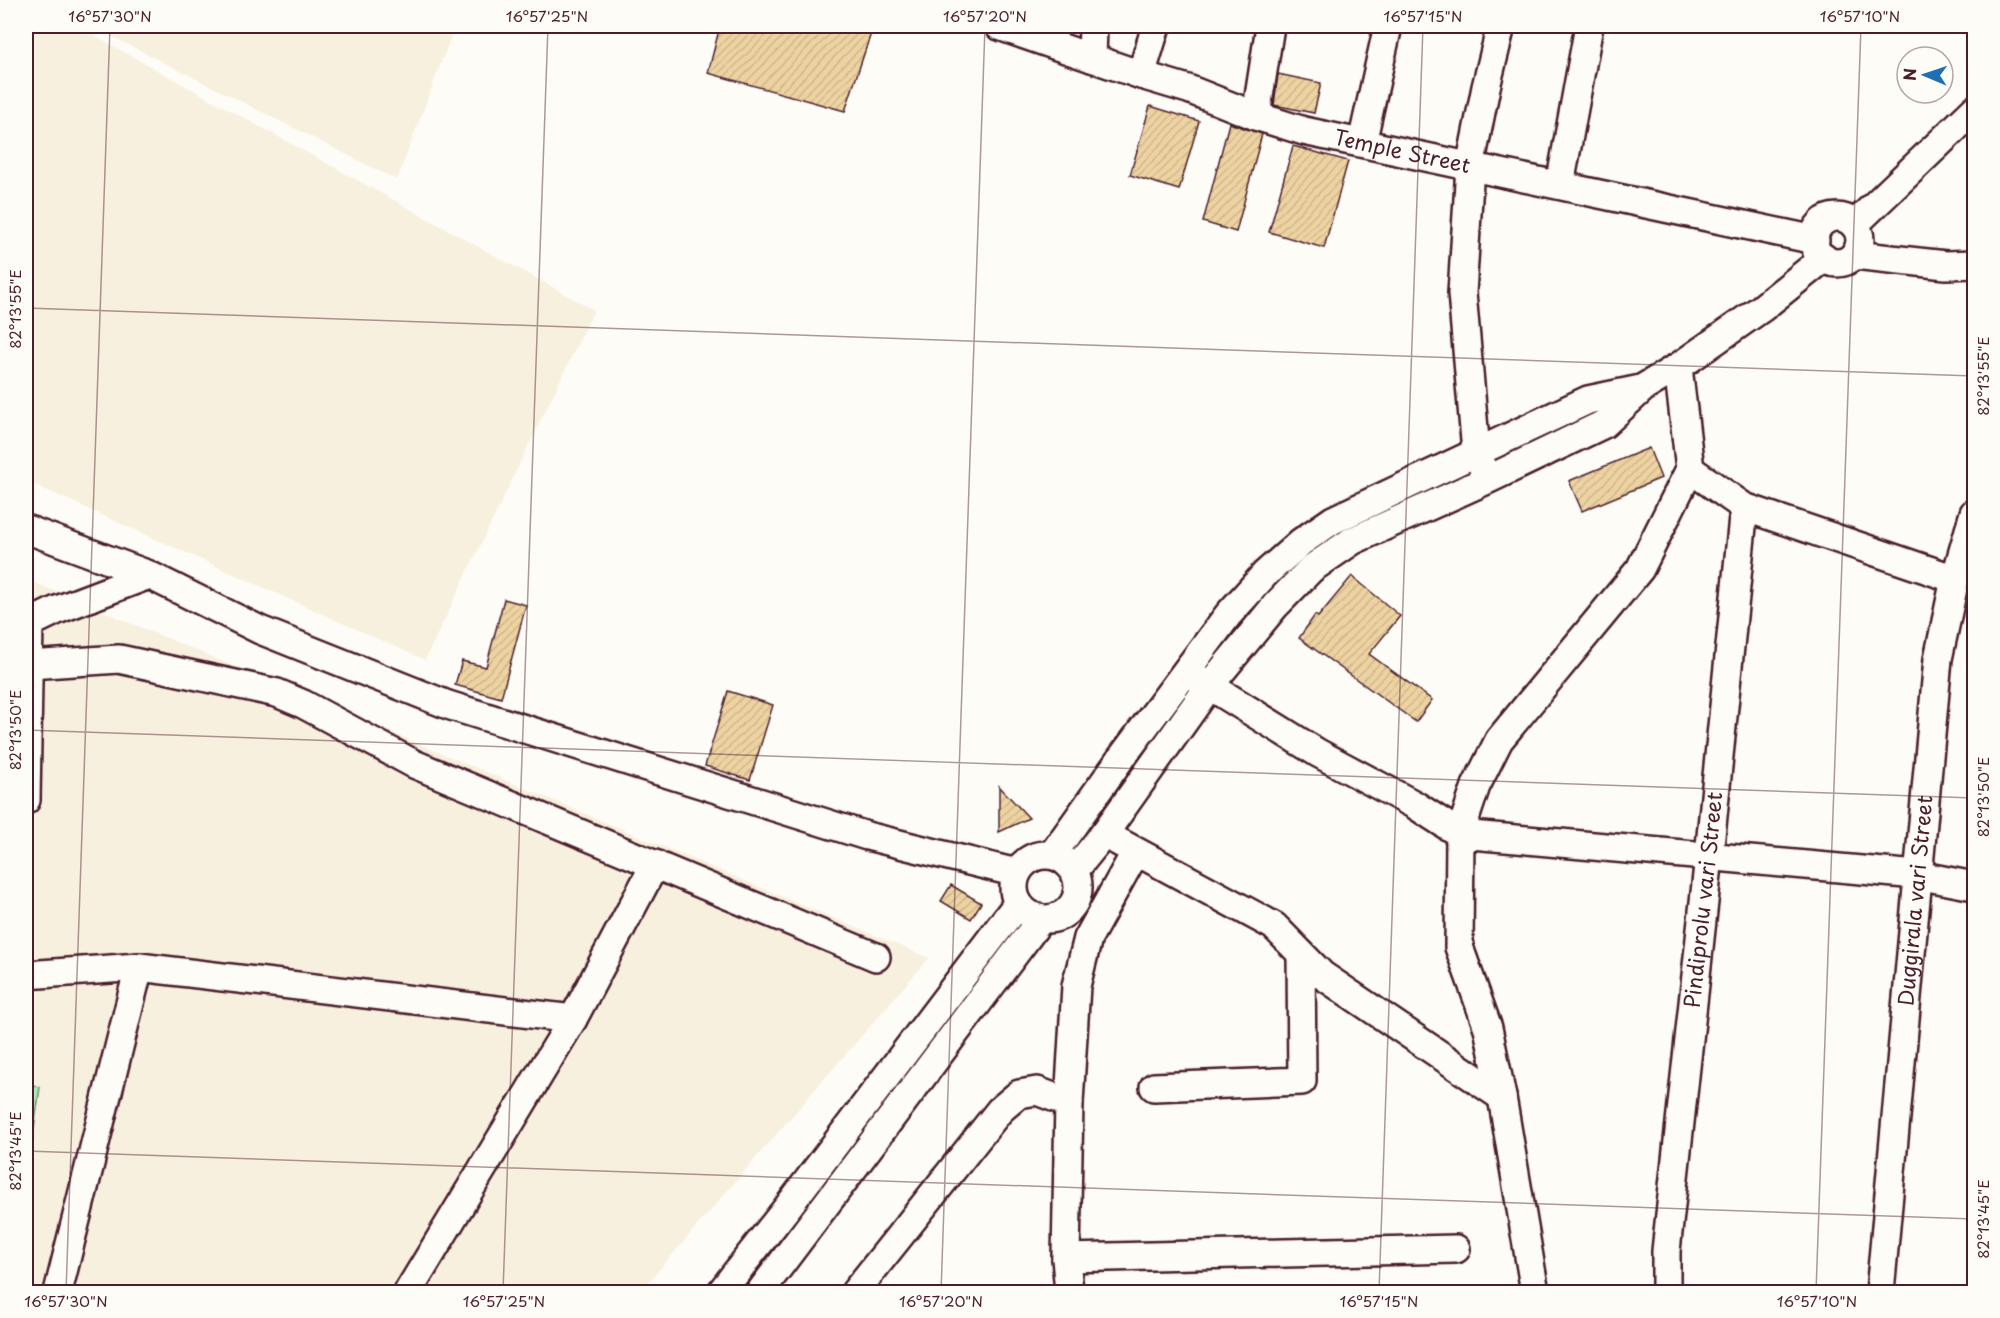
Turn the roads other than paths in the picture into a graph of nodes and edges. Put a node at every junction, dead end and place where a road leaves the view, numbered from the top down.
1 (999, 26) edge
2 (1093, 26) edge
3 (1156, 26) edge
4 (1270, 26) edge
5 (1388, 26) edge
6 (1501, 26) edge
7 (1589, 26) edge
8 (1092, 58) junction
9 (1141, 75) junction
10 (1974, 110) edge
11 (1256, 116) junction
12 (1362, 143) junction
13 (1470, 167) junction
14 (1560, 185) junction
15 (1854, 225) junction
16 (1819, 249) junction
17 (1854, 255) junction
18 (1974, 264) edge
19 (1678, 367) junction
20 (1642, 388) junction
21 (1476, 452) junction
22 (1690, 469) junction
23 (1487, 480) junction
24 (1744, 507) junction
25 (1974, 513) edge
26 (26, 529) edge
27 (149, 575) junction
28 (1955, 579) junction
29 (27, 624) edge
30 (28, 665) junction
31 (1185, 671) junction
32 (1210, 685) junction
33 (26, 800) edge
34 (1104, 834) junction
35 (1460, 834) junction
36 (1135, 852) junction
37 (1052, 855) junction
38 (1709, 856) junction
39 (655, 864) junction
40 (1074, 871) junction
41 (1017, 873) junction
42 (1917, 875) junction
43 (1974, 886) edge
44 (1018, 903) junction
45 (1041, 919) junction
46 (1301, 954) junction
47 (876, 957) dead end
48 (139, 967) junction
49 (26, 975) edge
50 (573, 1019) junction
51 (1154, 1087) dead end
52 (1502, 1097) junction
53 (1069, 1103) junction
54 (1456, 1249) dead end
55 (1066, 1258) junction
56 (58, 1293) edge
57 (408, 1293) edge
58 (721, 1293) edge
59 (760, 1293) edge
60 (855, 1293) edge
61 (1069, 1293) edge
62 (1535, 1293) edge
63 (1666, 1293) edge
64 (1880, 1293) edge

1 - 8 street, Temple Street
2 - 8 street
3 - 9 street
4 - 11 street
5 - 12 street
6 - 13 street
7 - 14 street
8 - 9 street, Temple Street
9 - 11 street, Temple Street
10 - 15 street
11 - 12 street, Temple Street
12 - 13 street, Temple Street
13 - 14 street, Temple Street
13 - 21 street
14 - 16 street, Temple Street
15 - 16 street
15 - 17 street
16 - 17 street
16 - 19 street
17 - 18 street
19 - 20 street
19 - 22 street
20 - 21 street
20 - 23 street
21 - 23 street
21 - 31 street
22 - 24 street
22 - 35 street
23 - 32 street
24 - 28 street
24 - 38 street, Pindiprolu vari Street
25 - 28 street, Duggirala vari Street
26 - 27 street
27 - 29 street
27 - 41 street
28 - 42 street, Duggirala vari Street
29 - 30 street
30 - 33 street
30 - 39 street
31 - 32 street
31 - 37 street
32 - 34 street
32 - 35 street
34 - 36 street
34 - 40 street
35 - 38 street
35 - 52 street
36 - 46 street
36 - 53 street
37 - 40 street
37 - 41 street
38 - 42 street
38 - 63 street, Pindiprolu vari Street
39 - 47 street
39 - 50 street
40 - 45 street
41 - 44 street
42 - 43 street
42 - 64 street, Duggirala vari Street
44 - 45 street
44 - 58 street
45 - 59 street
46 - 51 street
46 - 52 street
48 - 49 street
48 - 50 street
48 - 56 street
50 - 57 street
52 - 62 street
53 - 55 street
53 - 60 street
54 - 55 street
55 - 61 street

